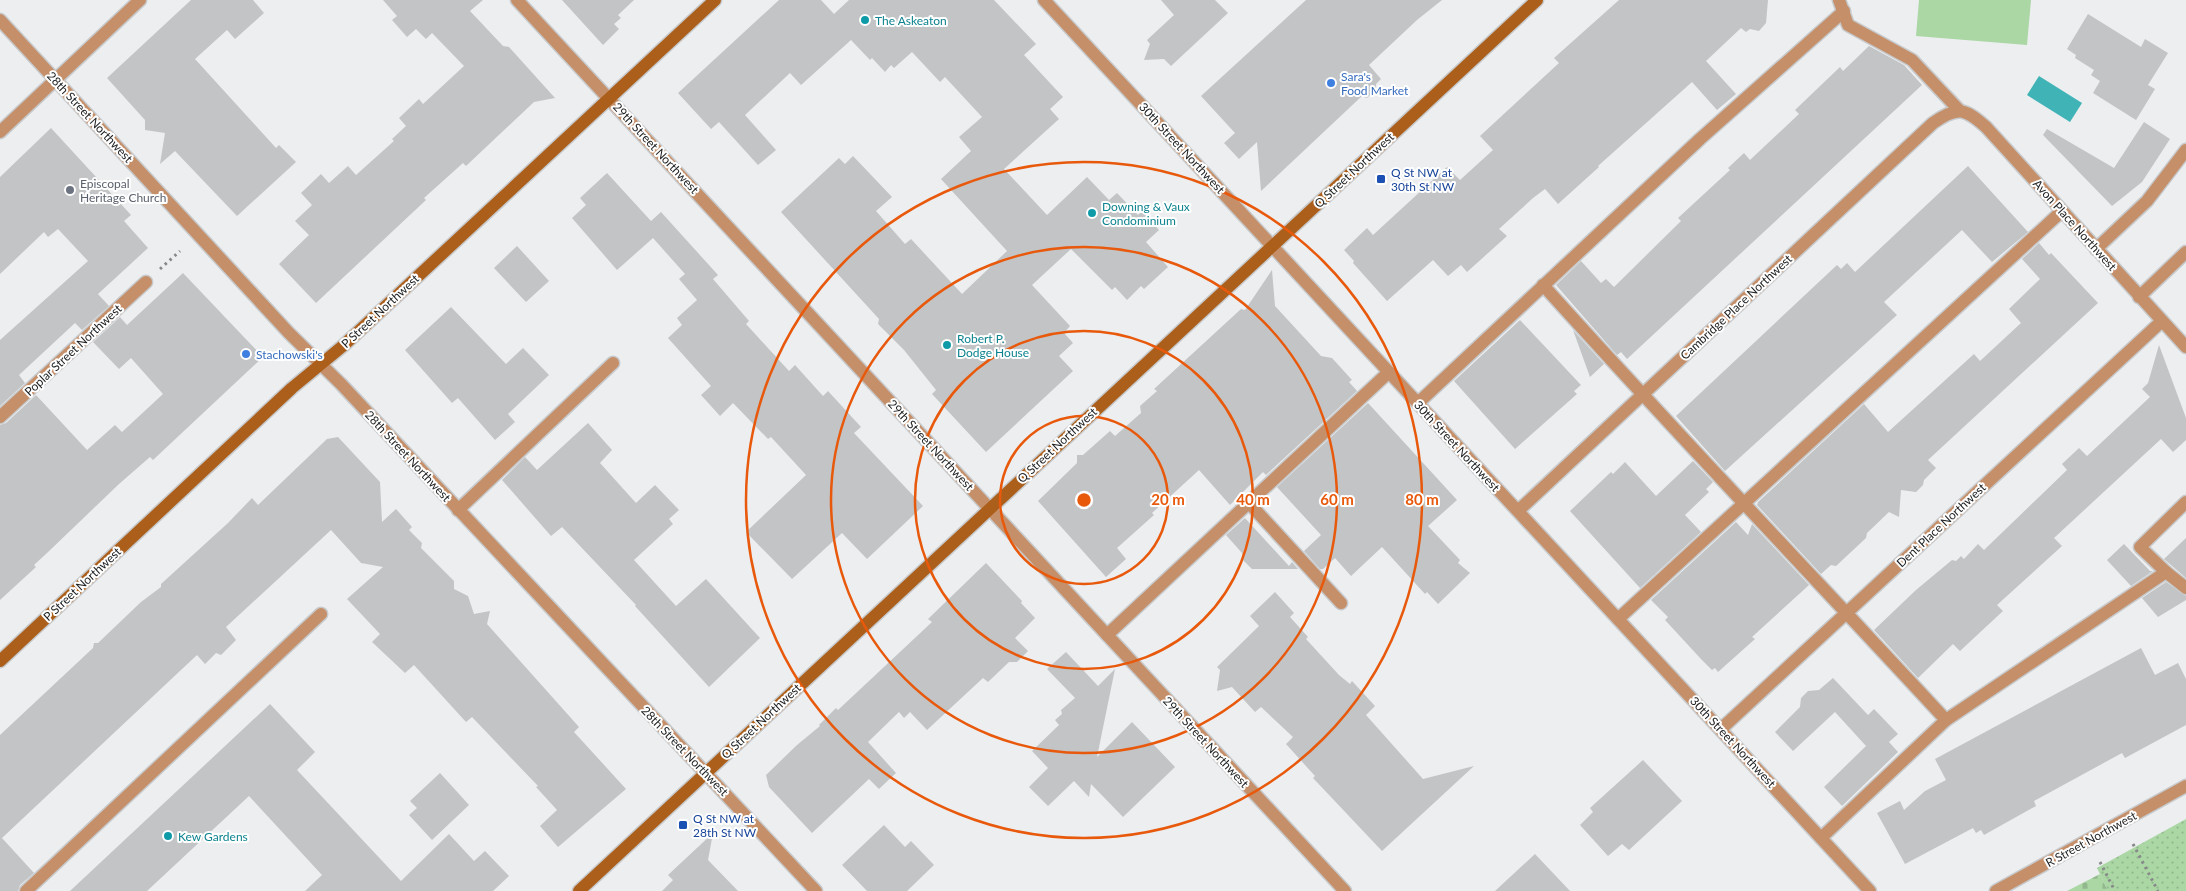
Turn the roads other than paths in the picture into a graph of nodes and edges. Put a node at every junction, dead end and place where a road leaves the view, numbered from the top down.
1 (140, 0) edge
2 (518, 0) edge
3 (715, 0) edge
4 (1044, 0) edge
5 (1537, 0) edge
6 (1841, 6) edge
7 (0, 20) edge
8 (55, 80) junction
9 (609, 98) junction
10 (1959, 110) junction
11 (0, 132) edge
12 (2186, 150) edge
13 (2062, 210) junction
14 (1273, 246) junction
15 (2096, 249) junction
16 (2186, 252) edge
17 (146, 282) dead end
18 (1543, 285) junction
19 (2139, 297) junction
20 (2162, 321) junction
21 (2186, 347) edge
22 (613, 363) dead end
23 (320, 364) junction
24 (1389, 372) junction
25 (1642, 396) junction
26 (1418, 403) junction
27 (0, 418) edge
28 (2186, 502) edge
29 (1249, 503) junction
30 (1743, 504) junction
31 (989, 508) junction
32 (458, 510) junction
33 (1518, 511) junction
34 (2166, 572) junction
35 (2186, 588) edge
36 (1341, 603) dead end
37 (1847, 612) junction
38 (321, 614) dead end
39 (1618, 619) junction
40 (1107, 636) junction
41 (0, 661) edge
42 (1946, 720) junction
43 (1721, 729) junction
44 (705, 773) junction
45 (2186, 786) edge
46 (1821, 838) junction
47 (26, 891) edge
48 (579, 891) edge
49 (816, 891) edge
50 (1345, 891) edge
51 (1870, 891) edge
52 (1996, 891) edge

1 - 8 street
2 - 9 street, 29th Street Northwest
3 - 9 street, P Street Northwest
4 - 14 street, 30th Street Northwest
5 - 14 street, Q Street Northwest
6 - 10 street, Avon Place Northwest
6 - 18 street
7 - 8 street, 28th Street Northwest
8 - 11 street
8 - 23 street, 28th Street Northwest
9 - 23 street, P Street Northwest
9 - 31 street, 29th Street Northwest
10 - 13 street, Avon Place Northwest
10 - 25 street, Cambridge Place Northwest
12 - 15 street
13 - 15 street, Avon Place Northwest
13 - 30 street
14 - 24 street, 30th Street Northwest
14 - 31 street, Q Street Northwest
15 - 19 street, Avon Place Northwest
16 - 19 street
17 - 27 street, Poplar Street Northwest
18 - 25 street
18 - 26 street
19 - 20 street, Avon Place Northwest
20 - 21 street, Avon Place Northwest
20 - 37 street, Dent Place Northwest
22 - 32 street
23 - 32 street, 28th Street Northwest
23 - 41 street, P Street Northwest
24 - 26 street, 30th Street Northwest
24 - 29 street
25 - 30 street
25 - 33 street, Cambridge Place Northwest
26 - 33 street, 30th Street Northwest
28 - 34 street
29 - 36 street
29 - 40 street
30 - 37 street
30 - 39 street
31 - 40 street, 29th Street Northwest
31 - 44 street, Q Street Northwest
32 - 44 street, 28th Street Northwest
33 - 39 street, 30th Street Northwest
34 - 35 street
34 - 42 street
37 - 42 street
37 - 43 street, Dent Place Northwest
38 - 47 street
39 - 43 street, 30th Street Northwest
40 - 50 street, 29th Street Northwest
42 - 46 street
43 - 46 street, 30th Street Northwest
44 - 48 street, Q Street Northwest
44 - 49 street, 28th Street Northwest
45 - 52 street, R Street Northwest
46 - 51 street, 30th Street Northwest

